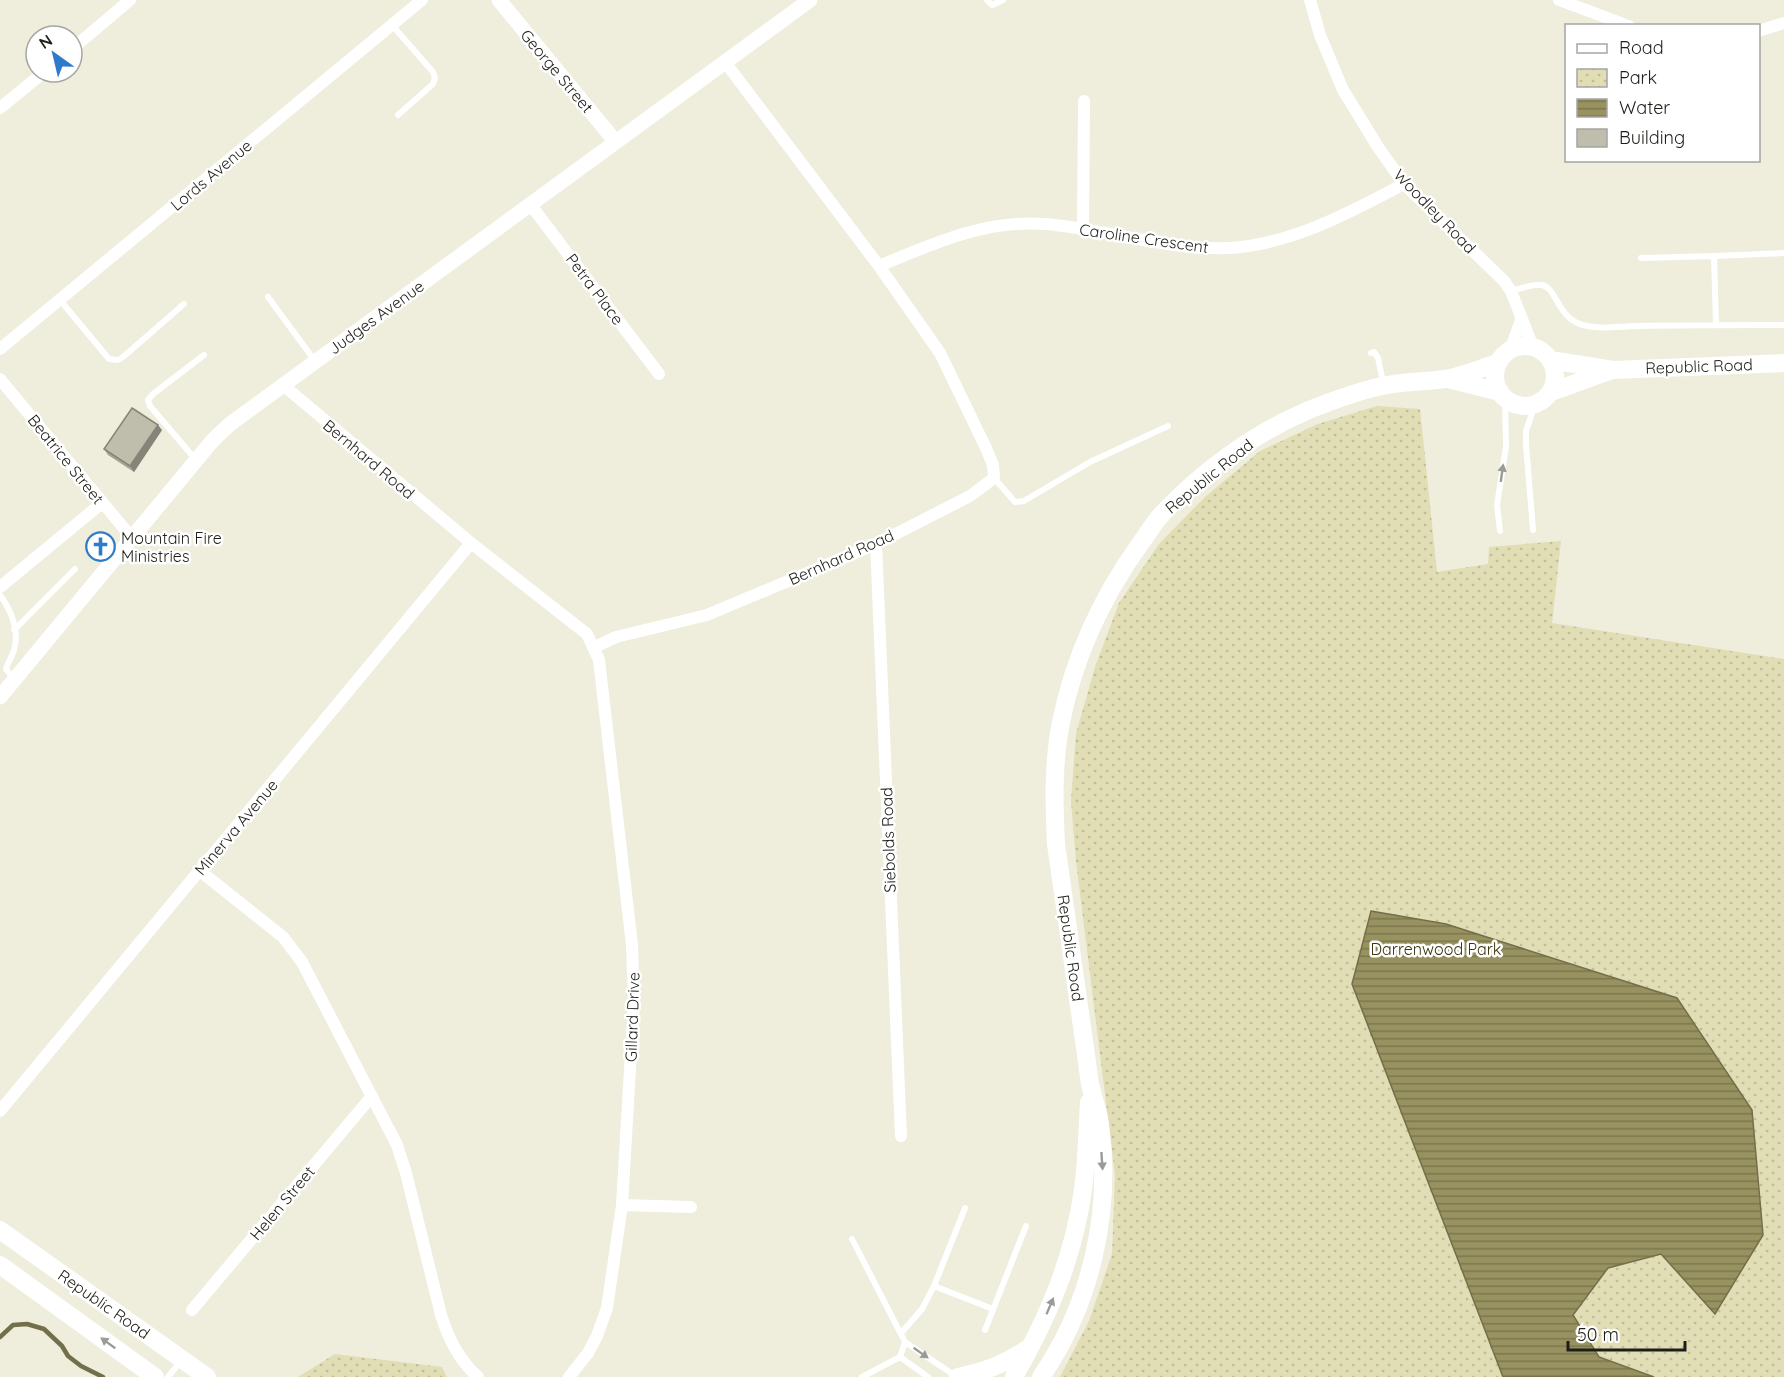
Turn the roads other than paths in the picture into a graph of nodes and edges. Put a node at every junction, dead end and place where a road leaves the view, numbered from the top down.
1 (130, 0) edge
2 (422, 0) edge
3 (499, 0) edge
4 (810, 0) edge
5 (987, 0) edge
6 (1003, 0) edge
7 (1310, 0) edge
8 (1559, 0) edge
9 (1784, 23) edge
10 (1624, 24) edge
11 (392, 25) junction
12 (1760, 31) edge
13 (84, 38) edge
14 (725, 62) junction
15 (29, 84) edge
16 (1084, 101) dead end
17 (0, 108) edge
18 (398, 115) dead end
19 (615, 141) junction
20 (1404, 184) junction
21 (530, 204) junction
22 (1083, 229) junction
23 (1784, 253) edge
24 (1714, 256) junction
25 (1641, 258) dead end
26 (879, 266) junction
27 (1511, 291) junction
28 (268, 297) dead end
29 (60, 300) junction
30 (184, 303) dead end
31 (1521, 320) junction
32 (1716, 325) junction
33 (1784, 325) edge
34 (1533, 347) junction
35 (0, 349) edge
36 (1371, 352) dead end
37 (204, 355) dead end
38 (1504, 357) junction
39 (1550, 360) junction
40 (315, 362) junction
41 (1784, 363) edge
42 (1613, 370) junction
43 (658, 374) dead end
44 (0, 379) edge
45 (1447, 379) junction
46 (283, 385) junction
47 (1384, 385) junction
48 (1551, 392) junction
49 (1503, 395) junction
50 (1535, 405) junction
51 (1168, 426) dead end
52 (196, 461) junction
53 (994, 478) junction
54 (102, 503) junction
55 (1533, 530) dead end
56 (1500, 531) dead end
57 (132, 538) junction
58 (471, 543) junction
59 (876, 544) junction
60 (75, 569) dead end
61 (0, 587) edge
62 (0, 595) edge
63 (14, 630) junction
64 (595, 647) junction
65 (15, 680) junction
66 (0, 697) edge
67 (200, 871) junction
68 (1090, 1083) junction
69 (372, 1096) junction
70 (0, 1111) edge
71 (901, 1136) dead end
72 (622, 1205) junction
73 (691, 1207) dead end
74 (965, 1208) dead end
75 (1026, 1226) dead end
76 (0, 1230) edge
77 (852, 1239) dead end
78 (0, 1265) edge
79 (934, 1286) junction
80 (993, 1309) junction
81 (192, 1311) dead end
82 (985, 1330) dead end
83 (902, 1332) junction
84 (905, 1342) junction
85 (1030, 1347) junction
86 (900, 1357) junction
87 (182, 1359) junction
88 (155, 1377) edge
89 (168, 1377) edge
90 (207, 1377) edge
91 (478, 1377) edge
92 (569, 1377) edge
93 (862, 1377) edge
94 (928, 1377) edge
95 (958, 1377) edge
96 (1014, 1377) edge
97 (1041, 1377) edge

1 - 13 street
2 - 11 street, Lords Avenue
3 - 19 street, George Street
4 - 14 street, Judges Avenue
5 - 6 lane
7 - 20 street, Woodley Road
8 - 10 street
9 - 12 street
11 - 18 lane
11 - 29 street, Lords Avenue
14 - 19 street, Judges Avenue
14 - 26 street
15 - 17 street
16 - 22 street
19 - 21 street, Judges Avenue
20 - 22 street, Caroline Crescent
20 - 27 street, Woodley Road
21 - 40 street, Judges Avenue
21 - 43 street, Petra Place
22 - 26 street, Caroline Crescent
23 - 24 lane
24 - 25 lane
24 - 32 lane
26 - 53 street
27 - 31 street, Woodley Road
27 - 32 lane
28 - 40 lane
29 - 30 lane
29 - 35 street, Lords Avenue
31 - 34 street, Woodley Road
31 - 38 street
32 - 33 lane
34 - 38 main road
34 - 39 main road
36 - 47 lane
37 - 52 lane
38 - 45 main road, Republic Road
38 - 49 main road
39 - 42 main road, Republic Road
39 - 48 main road
40 - 46 street, Judges Avenue
41 - 42 main road, Republic Road
42 - 48 main road, Republic Road
44 - 54 street, Beatrice Street
45 - 47 main road, Republic Road
45 - 49 main road, Republic Road
46 - 52 street, Judges Avenue
46 - 58 street, Bernhard Road
47 - 68 main road, Republic Road
48 - 50 main road
49 - 50 main road
56 -> 49 lane
50 - 55 lane
51 - 53 lane
52 - 57 street, Judges Avenue
53 - 59 street, Bernhard Road
54 - 57 street, Beatrice Street
54 - 61 street
57 - 65 street, Judges Avenue
58 - 64 street, Bernhard Road
58 - 67 street, Minerva Avenue
59 - 64 street, Bernhard Road
59 - 71 street, Siebolds Road
60 - 63 lane
62 - 63 lane
63 - 65 lane
64 - 72 street, Gillard Drive
65 - 66 street, Judges Avenue
67 - 69 street
67 - 70 street, Minerva Avenue
85 -> 68 main road, Republic Road
68 -> 97 main road, Republic Road
69 - 81 street, Helen Street
69 - 91 street
72 - 73 street
72 - 92 street, Gillard Drive
74 - 79 lane
75 - 80 lane
76 - 87 main road, Republic Road
77 - 83 lane
88 -> 78 main road, Republic Road
79 - 80 lane
79 - 83 lane
80 - 82 lane
83 - 84 lane
84 - 86 lane
84 -> 95 lane
85 - 95 main road
85 - 96 main road, Republic Road
86 - 93 lane
86 - 94 lane
87 - 89 lane
87 - 90 main road, Republic Road

